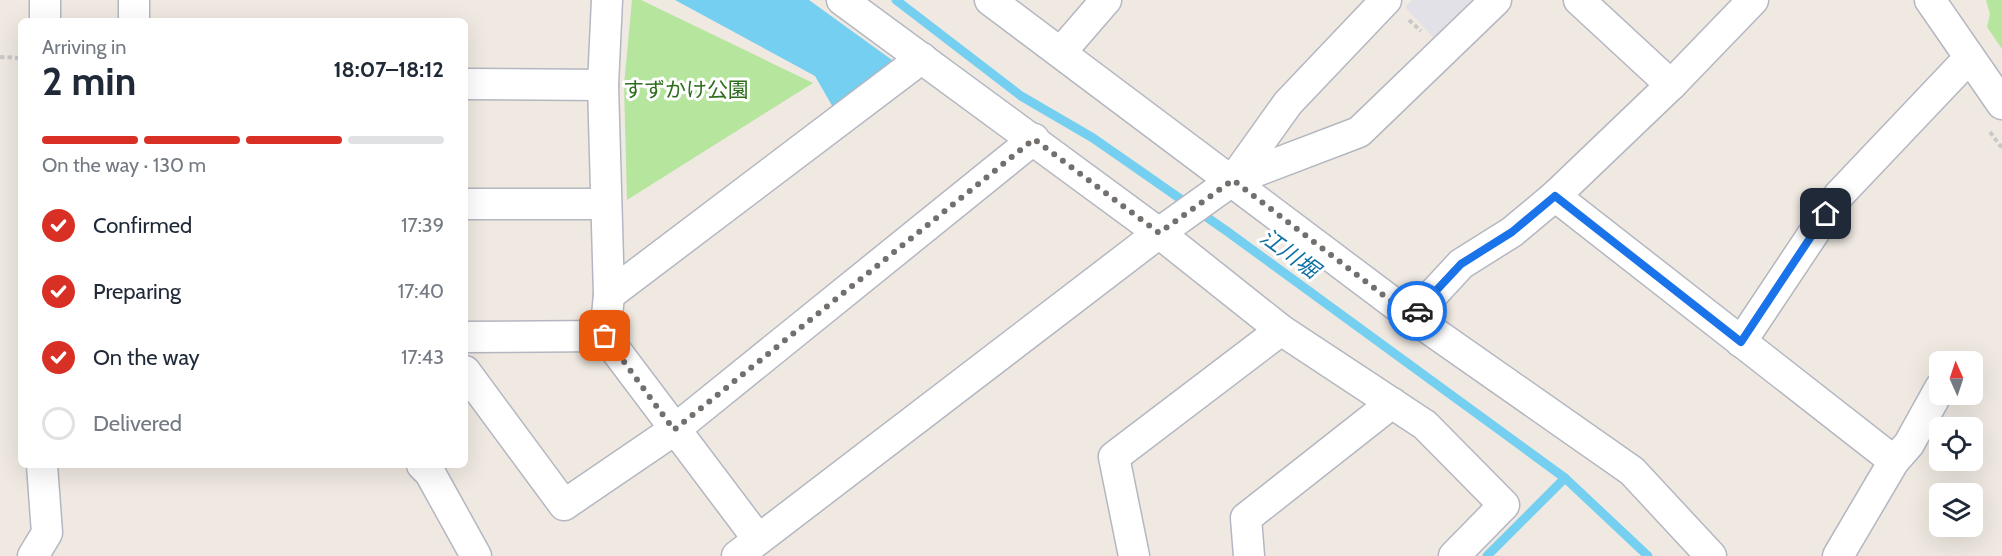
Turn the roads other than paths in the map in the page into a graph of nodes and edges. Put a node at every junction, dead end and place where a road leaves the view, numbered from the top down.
1 (45, 0) edge
2 (134, 0) edge
3 (607, 0) edge
4 (842, 0) edge
5 (990, 0) edge
6 (1106, 0) edge
7 (1496, 0) edge
8 (1579, 0) edge
9 (1754, 0) edge
10 (1930, 0) edge
11 (1395, 8) edge
12 (45, 18) edge
13 (134, 18) edge
14 (1061, 52) junction
15 (922, 58) junction
16 (1969, 58) junction
17 (468, 84) edge
18 (603, 85) junction
19 (1671, 85) junction
20 (2002, 104) edge
21 (1034, 139) junction
22 (1233, 180) junction
23 (1555, 196) junction
24 (468, 204) edge
25 (606, 204) junction
26 (1159, 233) junction
27 (609, 295) junction
28 (1412, 317) junction
29 (1281, 330) junction
30 (605, 336) junction
31 (468, 337) edge
32 (1741, 342) junction
33 (468, 375) edge
34 (1392, 403) junction
35 (1931, 405) edge
36 (674, 430) junction
37 (1894, 461) junction
38 (42, 468) edge
39 (425, 468) edge
40 (747, 547) edge
41 (33, 556) edge
42 (476, 556) edge
43 (1134, 556) edge
44 (1249, 556) edge
45 (1454, 556) edge
46 (1711, 556) edge
47 (1838, 556) edge

1 - 12 street
2 - 13 street
3 - 18 street
4 - 15 street
5 - 14 street
6 - 14 street
7 - 22 street
8 - 19 street
9 - 19 street
10 - 16 street
11 - 22 street
14 - 22 street
15 - 21 street
15 - 27 street
16 - 20 street
16 - 32 street
17 - 18 street
18 - 25 street
19 - 23 street
21 - 26 street
21 - 36 street
22 - 26 street
22 - 28 street
23 - 28 street
23 - 32 street
24 - 25 street
25 - 27 street
26 - 29 street
26 - 40 street
27 - 30 street
28 - 46 street
29 - 34 street
29 - 43 street
30 - 31 street
30 - 36 street
32 - 37 street
33 - 36 street
34 - 44 street
34 - 45 street
35 - 37 street
36 - 40 street
37 - 47 street
38 - 41 street
39 - 42 street

